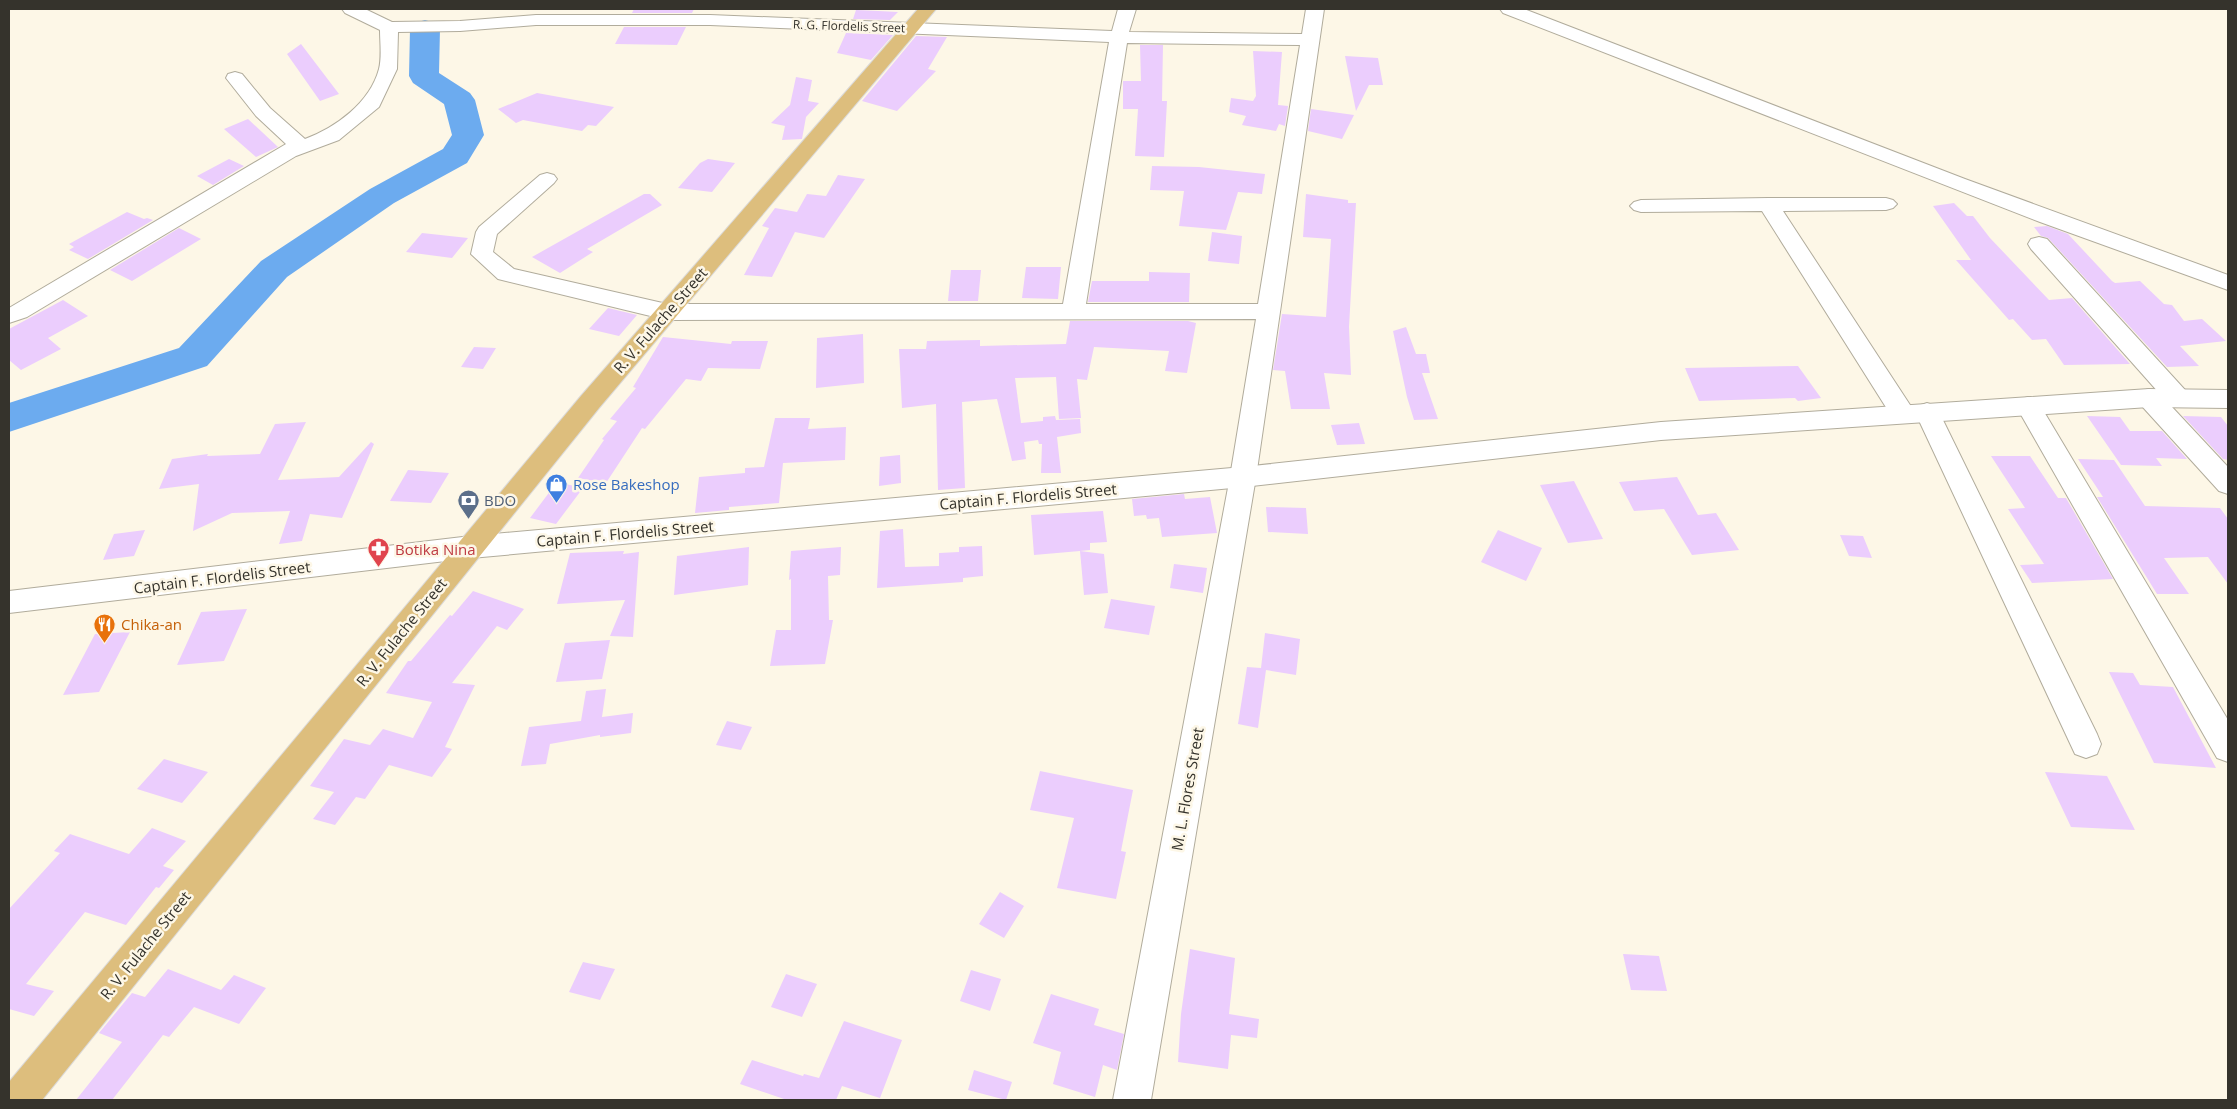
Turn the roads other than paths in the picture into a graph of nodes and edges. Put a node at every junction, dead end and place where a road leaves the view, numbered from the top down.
1 (351, 9) edge
2 (1127, 9) edge
3 (1315, 9) edge
4 (1509, 9) edge
5 (919, 18) edge
6 (389, 26) junction
7 (1118, 38) junction
8 (1308, 40) junction
9 (235, 78) dead end
10 (288, 152) junction
11 (547, 179) dead end
12 (1768, 204) junction
13 (1886, 204) dead end
14 (1640, 206) dead end
15 (2039, 244) dead end
16 (2228, 283) edge
17 (1073, 311) junction
18 (1268, 311) junction
19 (667, 312) junction
20 (9, 316) edge
21 (2177, 397) junction
22 (2149, 398) junction
23 (2228, 399) edge
24 (2028, 406) junction
25 (1915, 413) junction
26 (1242, 477) junction
27 (2228, 484) edge
28 (471, 547) junction
29 (9, 602) edge
30 (2086, 744) dead end
31 (2228, 748) edge
32 (18, 1100) edge
33 (1132, 1100) edge

1 - 6 street
2 - 7 street
3 - 8 street, M. L. Flores Street
4 - 16 street
5 - 6 street, R. G. Flordelis Street
5 - 7 street, R. G. Flordelis Street
5 - 19 main road, R. V. Fulache Street
6 - 10 street
7 - 8 street, R. G. Flordelis Street
7 - 17 street
8 - 18 street, M. L. Flores Street
9 - 10 street
10 - 20 street
11 - 19 street
12 - 13 street
12 - 14 street
12 - 25 street
15 - 21 street
17 - 18 street
17 - 19 street
18 - 26 street, M. L. Flores Street
19 - 28 main road, R. V. Fulache Street
21 - 22 street, Captain F. Flordelis Street
21 - 23 street, Captain F. Flordelis Street
22 - 24 street, Captain F. Flordelis Street
22 - 27 street
24 - 25 street, Captain F. Flordelis Street
24 - 31 street
25 - 26 street, Captain F. Flordelis Street
25 - 30 street
26 - 28 street, Captain F. Flordelis Street
26 - 33 street, M. L. Flores Street
28 - 29 street, Captain F. Flordelis Street
28 - 32 main road, R. V. Fulache Street

